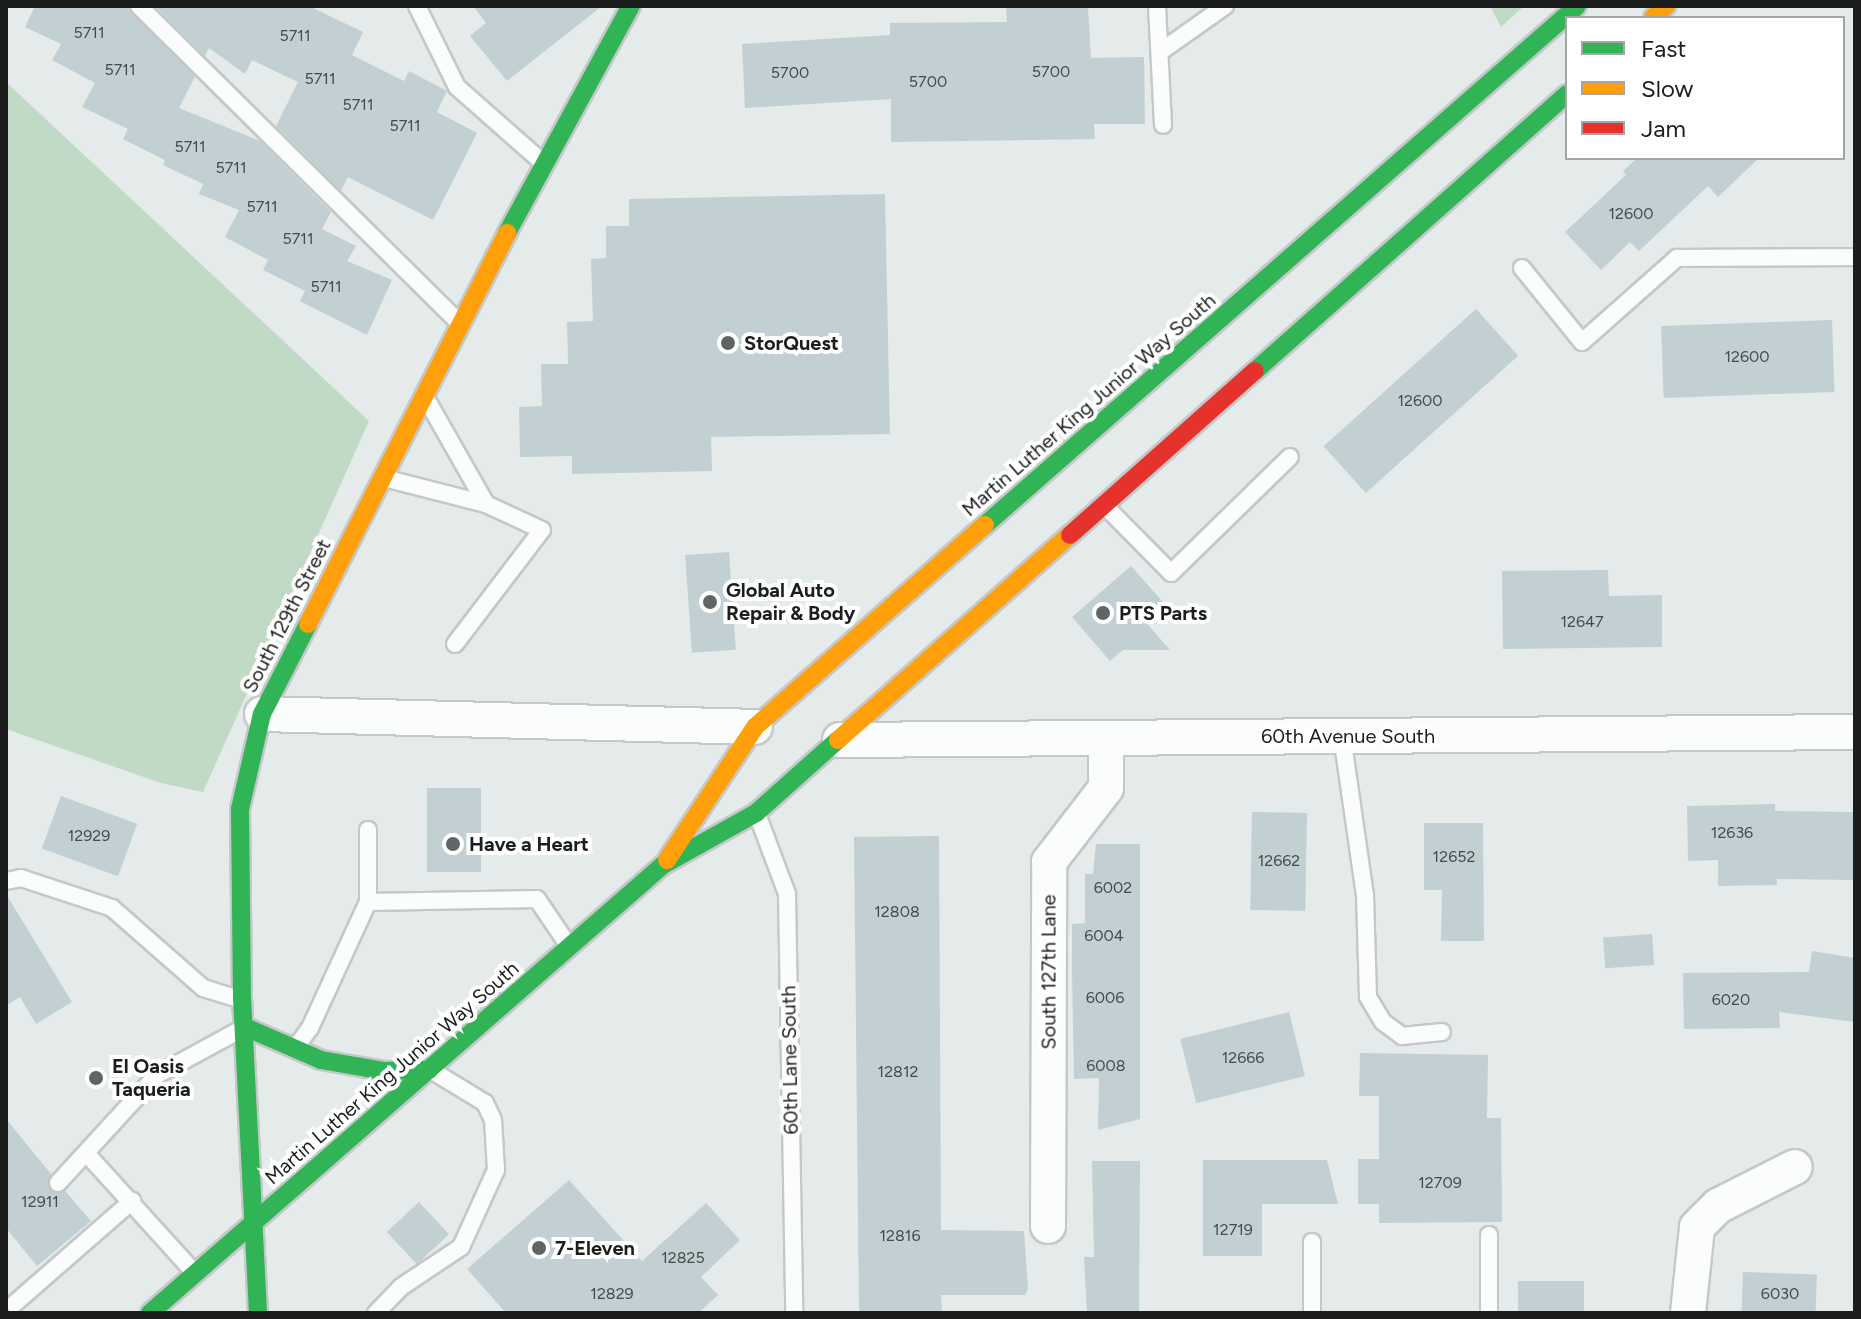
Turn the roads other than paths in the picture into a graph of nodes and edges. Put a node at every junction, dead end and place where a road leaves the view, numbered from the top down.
1 (139, 6) edge
2 (417, 6) edge
3 (631, 6) edge
4 (1157, 6) edge
5 (1225, 6) edge
6 (1565, 17) edge
7 (1160, 52) junction
8 (1565, 96) edge
9 (1163, 125) dead end
10 (543, 163) junction
11 (1855, 257) edge
12 (1522, 268) dead end
13 (460, 324) junction
14 (425, 395) junction
15 (1290, 457) dead end
16 (383, 478) junction
17 (486, 504) junction
18 (1104, 505) junction
19 (455, 644) dead end
20 (262, 714) junction
21 (755, 727) junction
22 (1855, 732) edge
23 (1342, 736) junction
24 (1106, 738) junction
25 (840, 740) junction
26 (756, 813) junction
27 (368, 830) dead end
28 (663, 865) junction
29 (6, 881) edge
30 (368, 902) junction
31 (570, 947) junction
32 (242, 1000) junction
33 (245, 1027) junction
34 (1442, 1032) dead end
35 (294, 1051) junction
36 (429, 1070) junction
37 (86, 1153) junction
38 (1795, 1167) dead end
39 (58, 1183) dead end
40 (132, 1201) junction
41 (254, 1223) junction
42 (1048, 1226) dead end
43 (1489, 1235) dead end
44 (1312, 1242) dead end
45 (193, 1271) junction
46 (14, 1304) edge
47 (150, 1313) edge
48 (258, 1313) edge
49 (376, 1313) edge
50 (794, 1313) edge
51 (1312, 1313) edge
52 (1489, 1313) edge
53 (1688, 1313) edge

1 - 13 lane
2 - 10 lane
3 - 10 main road, South 129th Street
4 - 7 lane
5 - 7 lane
6 - 21 main road, Martin Luther King Junior Way South
7 - 9 lane
8 - 18 main road, Martin Luther King Junior Way South
10 - 13 main road, South 129th Street
11 - 12 lane
13 - 14 main road, South 129th Street
14 - 16 main road, South 129th Street
14 - 17 lane
15 - 18 lane
16 - 17 lane
16 - 20 main road, South 129th Street
17 - 19 lane
18 - 25 main road, Martin Luther King Junior Way South
20 - 21 street
20 - 32 main road, South 129th Street
21 - 28 main road, Martin Luther King Junior Way South
22 - 23 street, 60th Avenue South
23 - 24 street, 60th Avenue South
23 - 34 lane
24 - 25 street, 60th Avenue South
24 - 42 street, South 127th Lane
25 - 26 main road, Martin Luther King Junior Way South
26 - 28 main road, Martin Luther King Junior Way South
26 - 50 lane, 60th Lane South
27 - 30 lane
28 - 31 main road, Martin Luther King Junior Way South
29 - 32 lane
30 - 31 lane
30 - 35 lane
31 - 36 main road, Martin Luther King Junior Way South
32 - 33 main road, South 129th Street
33 - 35 main road
33 - 37 lane
33 - 41 main road, South 129th Street
35 - 36 main road
36 - 41 main road, Martin Luther King Junior Way South
36 - 49 lane
37 - 39 lane
37 - 40 lane
38 - 53 street
40 - 45 lane
40 - 46 lane
41 - 45 main road, Martin Luther King Junior Way South
41 - 48 main road, South 129th Street
43 - 52 lane
44 - 51 lane
45 - 47 main road, Martin Luther King Junior Way South

